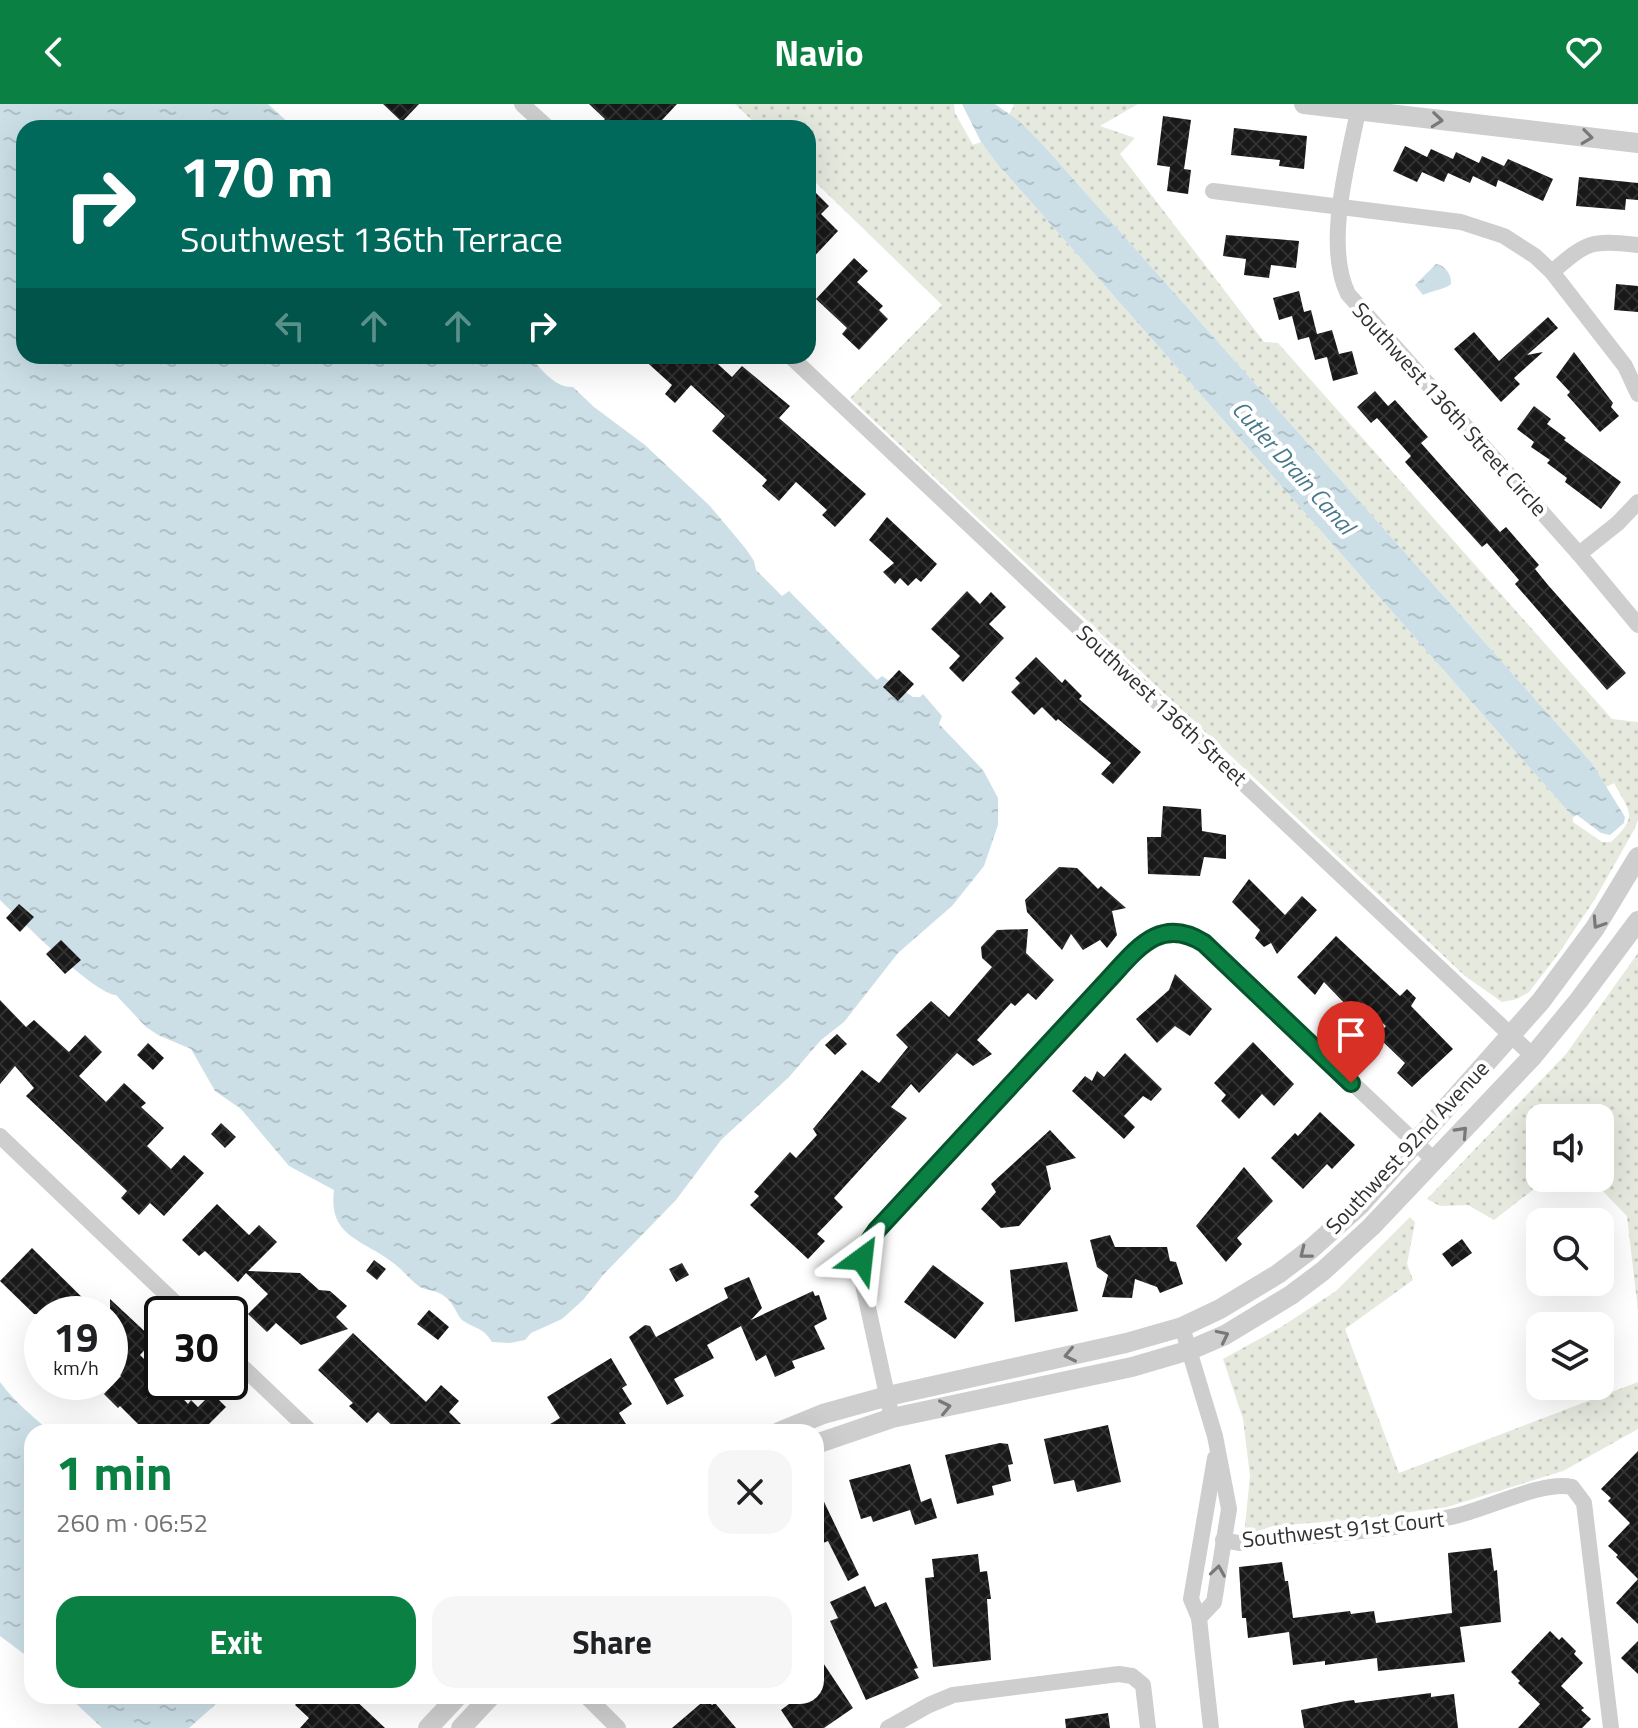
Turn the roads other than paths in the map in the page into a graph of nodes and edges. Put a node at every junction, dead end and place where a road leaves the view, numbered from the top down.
1 (522, 104) edge
2 (1304, 104) edge
3 (1358, 111) junction
4 (539, 120) edge
5 (1638, 143) edge
6 (1213, 191) dead end
7 (1340, 208) junction
8 (1638, 245) edge
9 (1552, 272) junction
10 (799, 364) edge
11 (1638, 394) edge
12 (1638, 502) edge
13 (1579, 554) junction
14 (1638, 625) edge
15 (1638, 857) edge
16 (1638, 921) edge
17 (1512, 1034) junction
18 (1533, 1056) junction
19 (0, 1136) edge
20 (1414, 1141) junction
21 (1435, 1161) junction
22 (168, 1296) edge
23 (1182, 1327) junction
24 (1190, 1350) junction
25 (248, 1372) edge
26 (888, 1396) junction
27 (892, 1418) junction
28 (303, 1424) edge
29 (799, 1424) edge
30 (824, 1441) edge
31 (1216, 1452) junction
32 (1223, 1540) junction
33 (1199, 1618) junction
34 (450, 1704) edge
35 (484, 1704) edge
36 (594, 1704) edge
37 (428, 1728) edge
38 (461, 1728) edge
39 (618, 1728) edge
40 (888, 1728) edge
41 (1148, 1728) edge
42 (1211, 1728) edge
43 (1611, 1728) edge

1 - 4 street
2 - 3 street
3 -> 5 street
3 - 7 street, Southwest 136th Street Circle
6 - 7 street
7 - 9 street
7 - 13 street, Southwest 136th Street Circle
8 - 9 street
9 - 11 street
10 - 17 street, Southwest 136th Street
12 - 13 street
13 - 14 street, Southwest 136th Street Circle
15 -> 17 street, Southwest 92nd Avenue
16 - 18 street, Southwest 92nd Avenue
17 - 18 street, Southwest 136th Street
17 - 20 street, Southwest 92nd Avenue
21 -> 18 street, Southwest 92nd Avenue
19 - 22 street
20 - 21 street
20 -> 23 street, Southwest 92nd Avenue
20 - 26 street
24 -> 21 street, Southwest 92nd Avenue
23 - 24 street
23 -> 26 street, Southwest 92nd Avenue
27 -> 24 street, Southwest 92nd Avenue
24 - 31 street
25 - 28 street
26 - 27 street
26 - 29 street, Southwest 92nd Avenue
27 - 30 street, Southwest 92nd Avenue
31 - 32 street
31 - 33 street
33 -> 32 street
32 - 43 street, Southwest 91st Court
33 - 42 street
34 - 37 street
35 - 38 street
36 - 39 street
40 - 41 street

